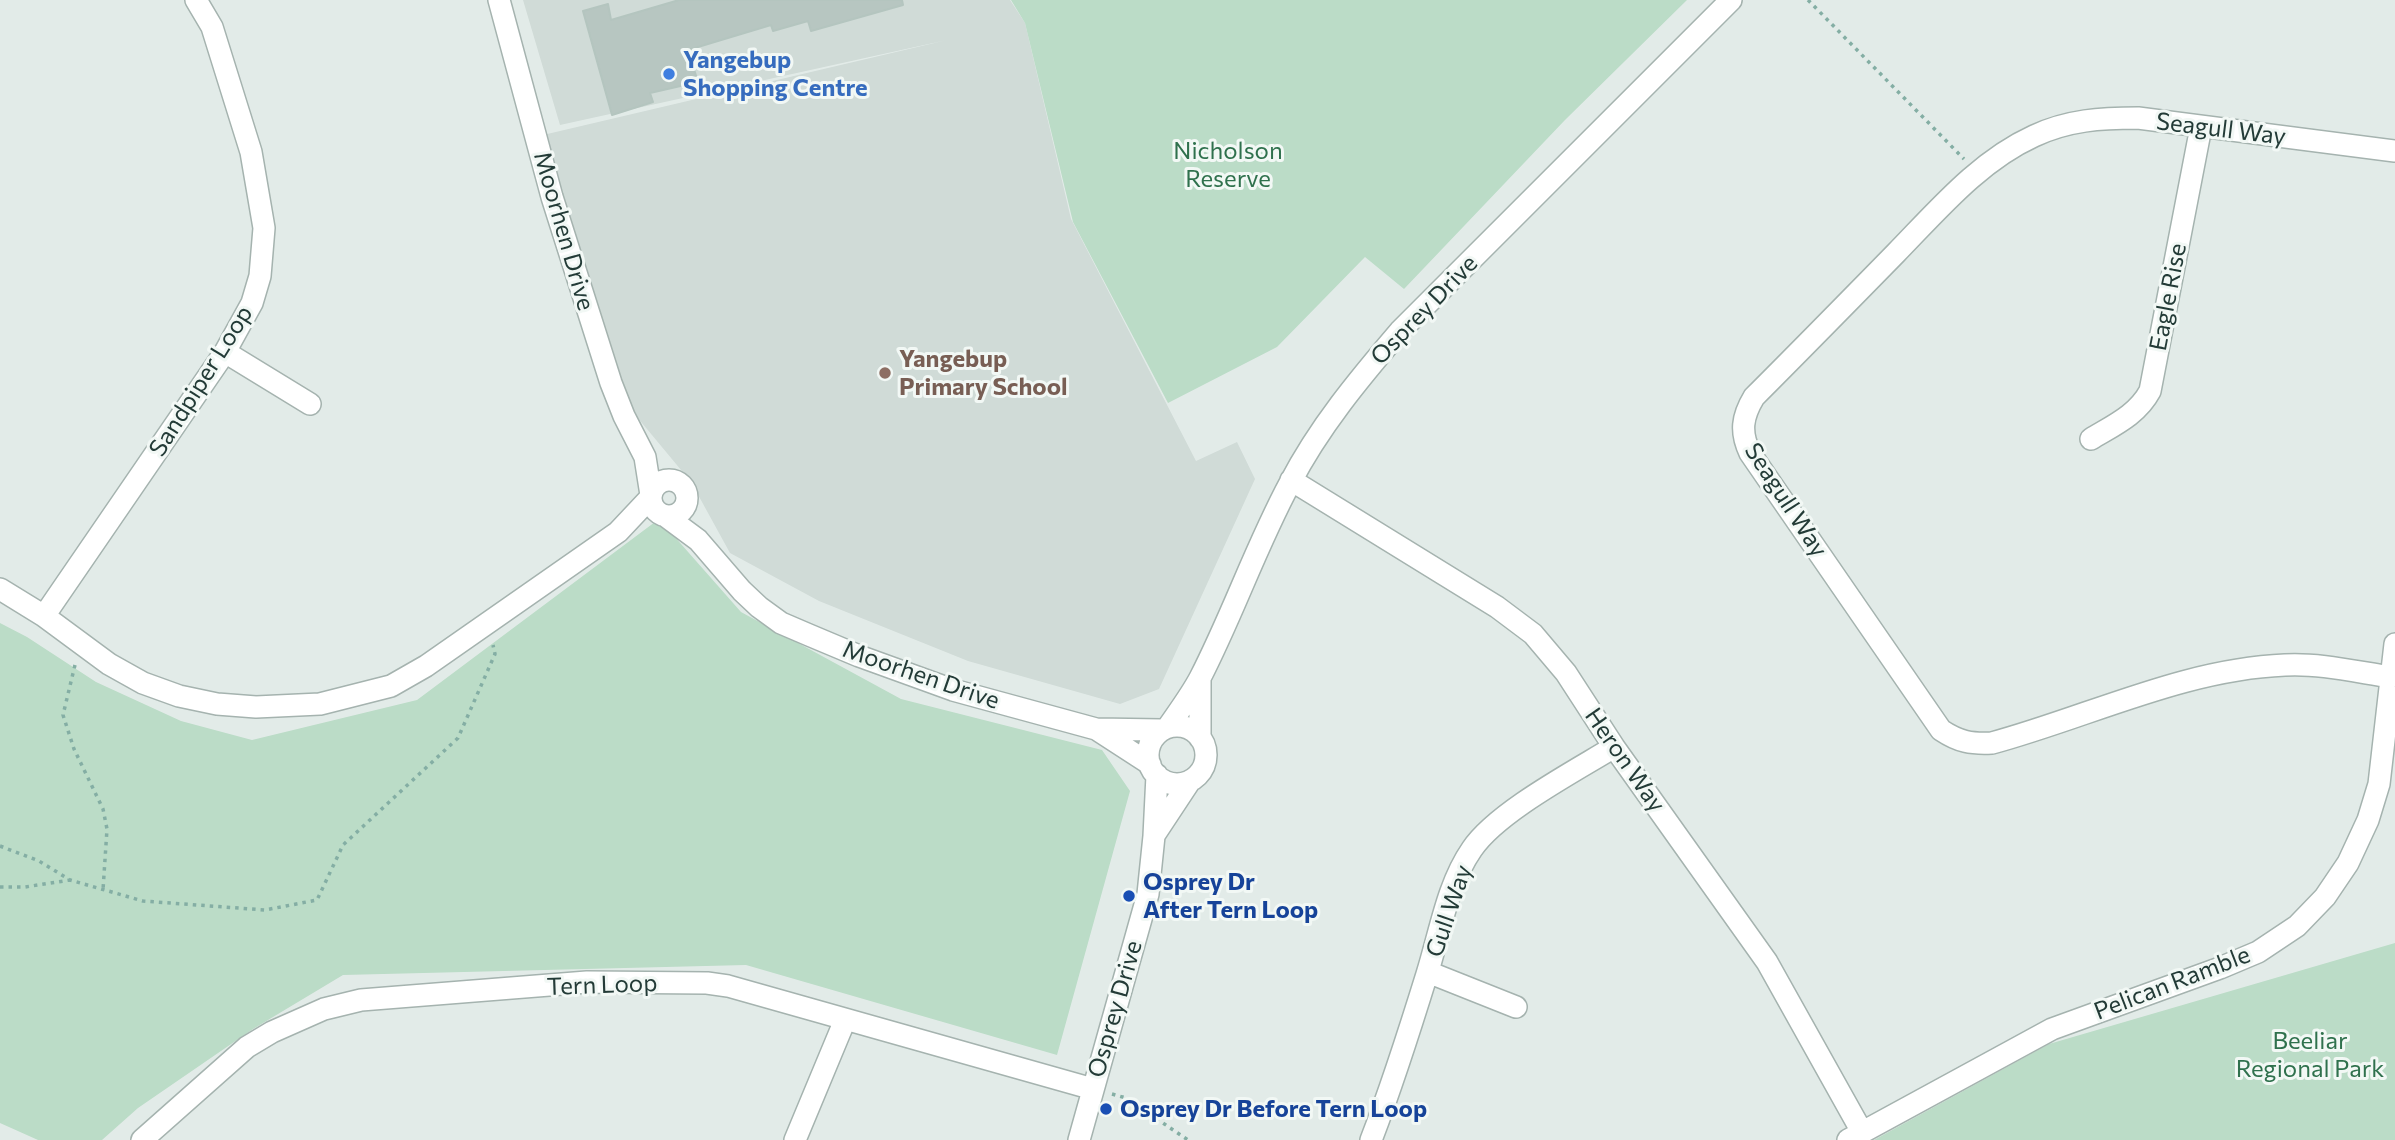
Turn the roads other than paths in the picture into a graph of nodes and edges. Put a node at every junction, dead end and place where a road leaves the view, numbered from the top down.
1 (197, 0) edge
2 (499, 0) edge
3 (1731, 0) edge
4 (2202, 127) junction
5 (2395, 151) edge
6 (226, 352) junction
7 (310, 404) dead end
8 (2091, 439) dead end
9 (645, 457) junction
10 (670, 480) junction
11 (1291, 480) junction
12 (663, 507) junction
13 (0, 589) edge
14 (44, 616) junction
15 (2395, 644) edge
16 (2391, 677) junction
17 (1200, 679) junction
18 (1165, 728) junction
19 (1097, 729) junction
20 (1200, 737) junction
21 (1614, 747) junction
22 (1153, 770) junction
23 (1190, 781) junction
24 (1154, 836) junction
25 (1428, 972) junction
26 (1516, 1007) dead end
27 (845, 1020) junction
28 (1093, 1089) junction
29 (1855, 1136) edge
30 (142, 1140) edge
31 (796, 1140) edge
32 (1079, 1140) edge
33 (1371, 1140) edge

1 - 6 street, Sandpiper Loop
2 - 9 street, Moorhen Drive
3 - 11 street, Osprey Drive
4 - 5 street, Seagull Way
4 - 8 street, Eagle Rise
4 - 16 street, Seagull Way
6 - 7 street
6 - 14 street, Sandpiper Loop
9 - 10 street, Moorhen Drive
9 - 12 street, Moorhen Drive
10 - 12 street
10 - 12 street, Moorhen Drive
11 - 17 street, Osprey Drive
11 - 21 street, Heron Way
12 - 14 street
12 - 19 street, Moorhen Drive
13 - 14 street
15 - 16 street, Pelican Ramble
16 - 29 street, Pelican Ramble
17 - 18 street, Osprey Drive
17 - 20 street, Osprey Drive
18 - 19 street, Moorhen Drive
18 - 20 street
18 - 22 street
19 - 22 street, Moorhen Drive
20 - 23 street
21 - 25 street, Gull Way
21 - 29 street, Heron Way
22 - 23 street
22 - 24 street, Osprey Drive
23 - 24 street, Osprey Drive
24 - 28 street, Osprey Drive
25 - 26 street
25 - 33 street, Gull Way
27 - 28 street, Tern Loop
27 - 30 street, Tern Loop
27 - 31 street
28 - 32 street, Osprey Drive

